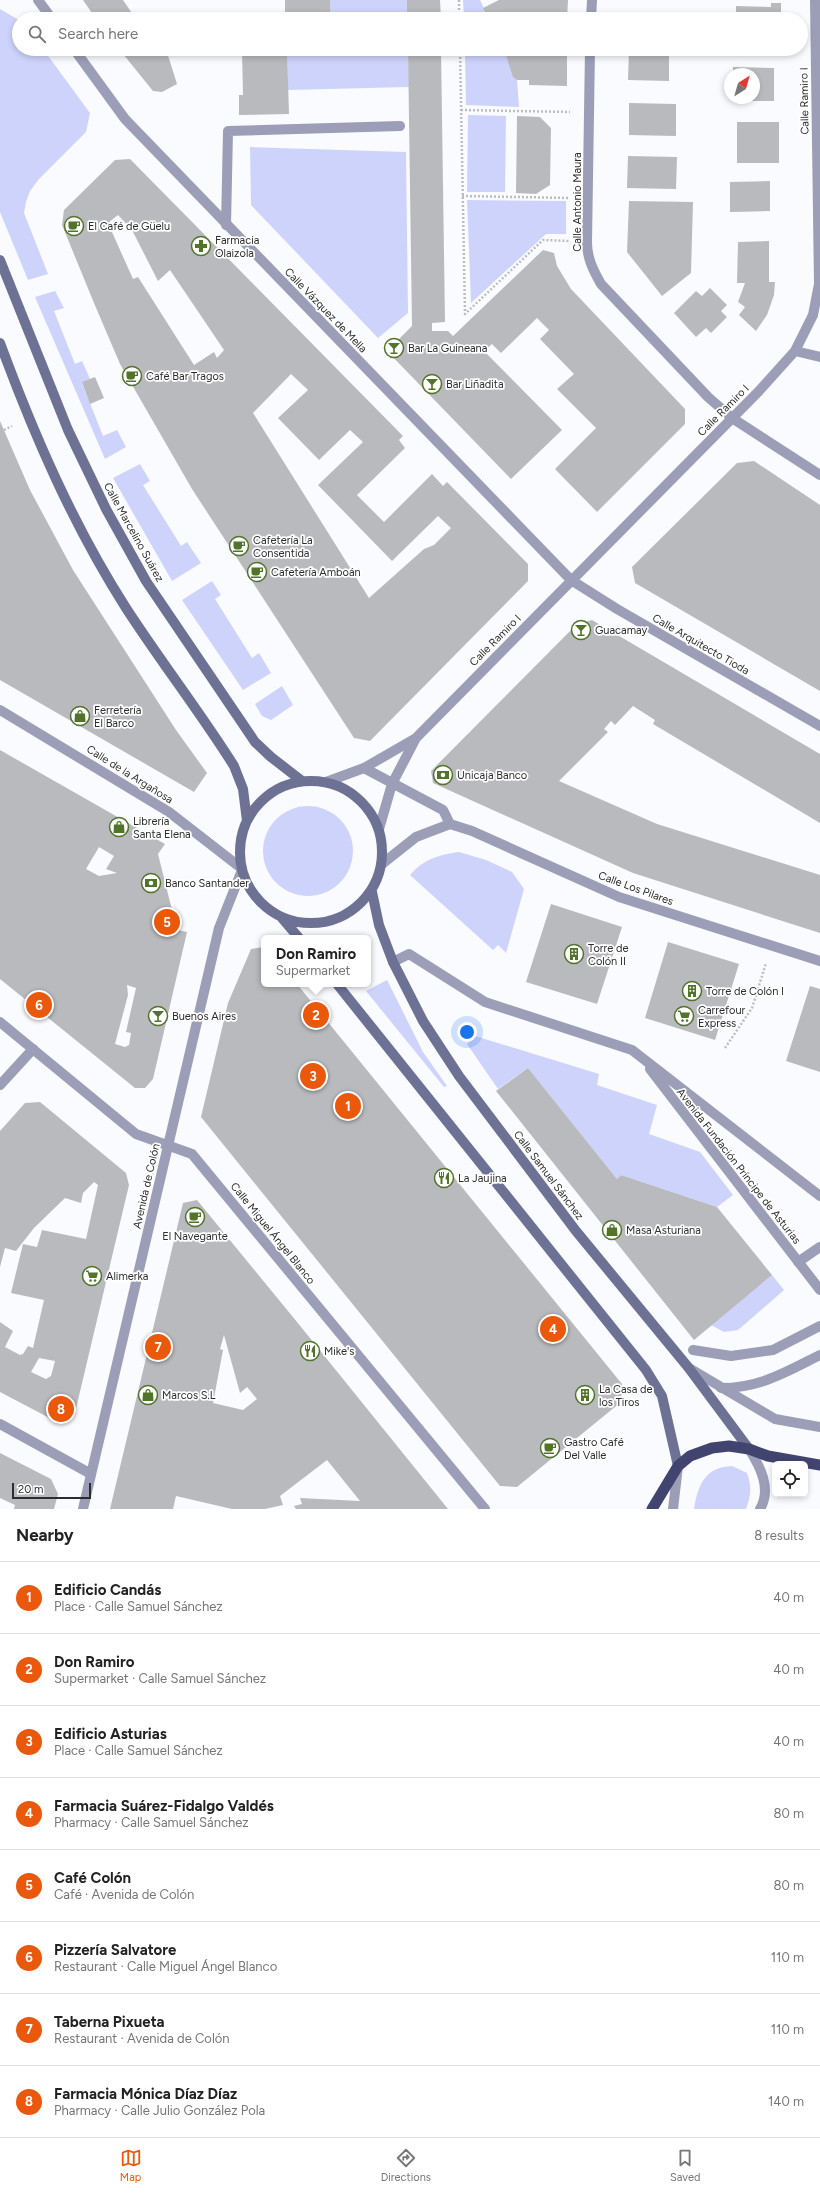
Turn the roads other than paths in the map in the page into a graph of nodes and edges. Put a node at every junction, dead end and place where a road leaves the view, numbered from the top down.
1 (38, 0) edge
2 (592, 0) edge
3 (815, 0) edge
4 (47, 12) edge
5 (591, 12) edge
6 (79, 56) edge
7 (590, 56) edge
8 (400, 126) dead end
9 (226, 225) junction
10 (0, 260) edge
11 (0, 343) edge
12 (795, 351) junction
13 (820, 357) edge
14 (732, 418) junction
15 (820, 475) edge
16 (571, 580) junction
17 (0, 710) edge
18 (820, 726) edge
19 (416, 738) junction
20 (364, 768) junction
21 (302, 781) junction
22 (326, 782) junction
23 (392, 784) junction
24 (247, 821) junction
25 (450, 824) junction
26 (379, 828) junction
27 (382, 864) junction
28 (242, 869) junction
29 (372, 892) junction
30 (282, 918) junction
31 (296, 935) edge
32 (820, 961) edge
33 (393, 962) junction
34 (339, 987) edge
35 (0, 1022) edge
36 (33, 1049) junction
37 (640, 1056) junction
38 (0, 1086) edge
39 (168, 1146) junction
40 (820, 1196) edge
41 (820, 1247) edge
42 (798, 1262) junction
43 (820, 1290) edge
44 (820, 1326) edge
45 (693, 1350) dead end
46 (820, 1355) edge
47 (688, 1367) junction
48 (721, 1388) junction
49 (0, 1424) edge
50 (820, 1427) edge
51 (749, 1449) junction
52 (820, 1465) edge
53 (678, 1466) junction
54 (91, 1474) junction
55 (655, 1504) edge
56 (83, 1509) edge
57 (485, 1509) edge
58 (673, 1509) edge
59 (760, 1509) edge

1 - 4 street
2 - 5 street
3 - 12 street, Calle Ramiro I
6 - 9 street, Calle Vázquez de Mella
7 - 14 street, Calle Antonio Maura
8 - 9 street
9 - 16 street, Calle Vázquez de Mella
10 - 21 main road, Calle Marcelino Suárez
11 - 24 main road
12 - 13 street
12 - 14 street, Calle Ramiro I
14 - 15 street, Calle Antonio Maura
14 - 16 street, Calle Ramiro I
16 - 18 street, Calle Arquitecto Tioda
16 - 19 street, Calle Ramiro I
17 - 28 street, Calle de la Argañosa
19 - 20 street, Calle Ramiro I
19 - 23 street, Calle Ramiro I
20 - 22 street, Calle Ramiro I
20 - 23 street
21 - 22 main road
21 - 24 main road
22 - 26 main road
23 - 25 street
23 - 26 street, Calle Ramiro I
24 - 28 main road
25 - 27 street
25 - 32 street, Calle Los Pilares
26 - 27 main road
27 - 29 main road
28 - 30 main road
28 - 39 street, Avenida de Colón
29 - 30 main road
29 - 33 main road, Calle Samuel Sánchez
30 - 31 main road
33 - 37 street, Avenida Fundación Príncipe de Asturias
33 - 47 main road, Calle Samuel Sánchez
34 - 53 main road
35 - 36 street, Calle Miguel Ángel Blanco
36 - 38 street
36 - 39 street, Calle Miguel Ángel Blanco
37 - 40 street, Avenida Fundación Príncipe de Asturias
37 - 42 street, Avenida Fundación Príncipe de Asturias
39 - 54 street, Avenida de Colón
39 - 57 street, Calle Miguel Ángel Blanco
41 - 42 street
42 - 43 street, Avenida Fundación Príncipe de Asturias
44 - 45 street
46 - 48 street
47 - 48 street
47 - 51 main road, Calle Samuel Sánchez
48 - 50 street
49 - 54 street
51 - 52 highway
51 - 53 highway
51 - 59 street
53 - 55 highway
53 - 58 street
54 - 56 street, Avenida de Colón

